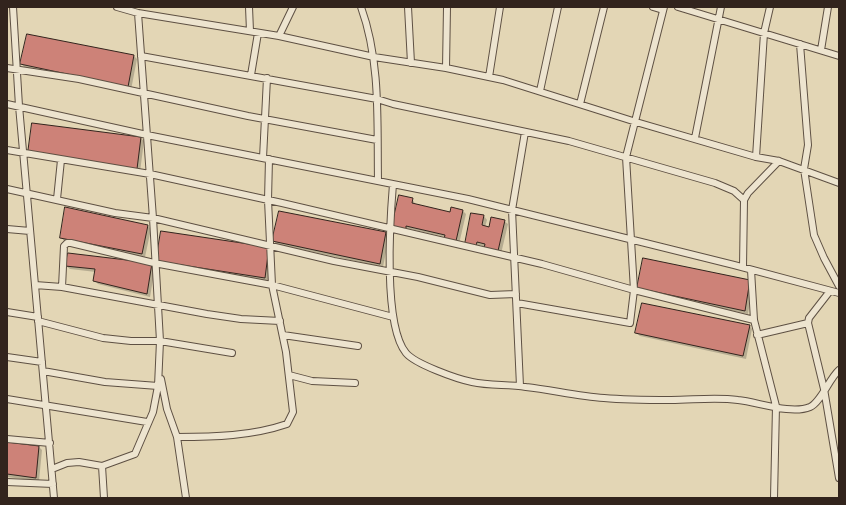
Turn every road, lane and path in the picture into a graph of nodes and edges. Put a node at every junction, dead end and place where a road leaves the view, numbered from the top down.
1 (13, 7) edge
2 (117, 7) edge
3 (249, 7) edge
4 (293, 7) edge
5 (361, 7) edge
6 (408, 7) edge
7 (447, 7) edge
8 (500, 7) edge
9 (558, 7) edge
10 (604, 7) edge
11 (653, 7) edge
12 (678, 7) edge
13 (720, 7) edge
14 (770, 7) edge
15 (828, 7) edge
16 (663, 8) edge
17 (138, 13) junction
18 (719, 19) junction
19 (7, 28) edge
20 (14, 30) junction
21 (250, 31) junction
22 (258, 33) junction
23 (764, 33) junction
24 (279, 36) junction
25 (800, 44) junction
26 (821, 50) junction
27 (141, 56) junction
28 (839, 56) edge
29 (374, 58) junction
30 (411, 63) junction
31 (7, 68) edge
32 (446, 68) junction
33 (17, 70) junction
34 (251, 75) junction
35 (488, 77) junction
36 (266, 78) junction
37 (540, 91) junction
38 (144, 93) junction
39 (377, 99) junction
40 (7, 104) edge
41 (580, 104) junction
42 (18, 106) junction
43 (265, 119) junction
44 (636, 122) junction
45 (525, 132) junction
46 (147, 135) junction
47 (695, 138) junction
48 (378, 140) junction
49 (7, 150) edge
50 (23, 154) junction
51 (626, 157) junction
52 (756, 157) junction
53 (266, 158) junction
54 (61, 160) junction
55 (779, 161) junction
56 (804, 169) junction
57 (150, 174) junction
58 (378, 181) junction
59 (839, 183) edge
60 (393, 184) junction
61 (7, 188) edge
62 (27, 193) junction
63 (56, 199) junction
64 (268, 200) junction
65 (744, 200) junction
66 (512, 210) junction
67 (153, 218) junction
68 (389, 228) junction
69 (7, 229) edge
70 (30, 231) junction
71 (630, 239) junction
72 (270, 245) junction
73 (515, 258) junction
74 (154, 263) junction
75 (743, 267) junction
76 (751, 270) junction
77 (391, 271) junction
78 (35, 285) junction
79 (272, 285) junction
80 (839, 286) edge
81 (62, 287) junction
82 (634, 290) junction
83 (830, 291) junction
84 (839, 293) edge
85 (516, 294) junction
86 (517, 303) junction
87 (157, 304) junction
88 (7, 312) edge
89 (393, 317) junction
90 (38, 319) junction
91 (754, 320) junction
92 (280, 321) junction
93 (808, 323) junction
94 (283, 335) junction
95 (757, 335) junction
96 (160, 341) junction
97 (358, 346) dead end
98 (232, 353) dead end
99 (7, 357) edge
100 (42, 362) junction
101 (159, 368) junction
102 (839, 370) edge
103 (43, 371) junction
104 (289, 375) junction
105 (355, 383) dead end
106 (158, 386) junction
107 (520, 386) junction
108 (824, 389) junction
109 (7, 399) edge
110 (46, 405) junction
111 (776, 406) junction
112 (147, 422) junction
113 (177, 437) junction
114 (7, 439) edge
115 (50, 443) junction
116 (102, 466) junction
117 (52, 469) junction
118 (839, 478) edge
119 (7, 482) edge
120 (53, 484) junction
121 (54, 498) edge
122 (104, 498) edge
123 (186, 498) edge
124 (774, 498) edge

1 - 20 street
2 - 17 street
3 - 21 street
4 - 24 street
5 - 29 street
6 - 30 street
7 - 32 street
8 - 35 street
9 - 37 street
10 - 41 street
11 - 16 street
12 - 18 street
13 - 18 street
14 - 23 street
15 - 26 street
16 - 44 street
17 - 21 street
17 - 27 street
18 - 23 street
18 - 47 street
19 - 20 street
20 - 33 street
21 - 22 street
22 - 24 street
22 - 34 street
23 - 25 street
23 - 52 street
24 - 29 street
25 - 26 street
25 - 56 street
26 - 28 street
27 - 34 street
27 - 38 street
29 - 30 street
29 - 39 street
30 - 32 street
31 - 33 street
32 - 35 street
33 - 38 street
33 - 42 street
34 - 36 street
35 - 37 street
36 - 39 street
36 - 43 street
37 - 41 street
38 - 43 street
38 - 46 street
39 - 45 street
39 - 48 street
40 - 42 street
41 - 44 street
42 - 46 street
42 - 50 street
43 - 48 street
43 - 53 street
44 - 47 street
44 - 51 street
45 - 51 street
45 - 66 street
46 - 53 street
46 - 57 street
47 - 52 street
48 - 58 street
49 - 50 street
50 - 54 street
50 - 62 street
51 - 65 street
51 - 71 street
52 - 55 street
53 - 58 street
53 - 64 street
54 - 57 street
54 - 63 street
55 - 56 street
55 - 65 street
56 - 59 street
56 - 80 street
57 - 64 street
57 - 67 street
58 - 60 street
60 - 66 street
60 - 68 street
61 - 62 street
62 - 63 street
62 - 70 street
63 - 67 street
64 - 68 street
64 - 72 street
65 - 75 street
66 - 71 street
66 - 73 street
67 - 72 street
67 - 74 street
68 - 73 street
68 - 77 street
69 - 70 street
70 - 78 street
71 - 75 street
71 - 82 street
72 - 77 street
72 - 79 street
73 - 82 street
73 - 85 street
74 - 79 street
74 - 81 street
74 - 87 street
75 - 76 street
76 - 83 street
76 - 91 street
77 - 85 street
77 - 89 street
78 - 81 street
78 - 90 street
79 - 89 street
79 - 92 street
81 - 87 street
82 - 86 street
82 - 91 street
83 - 84 street
83 - 93 street
85 - 86 street
86 - 107 street
87 - 92 street
87 - 96 street
88 - 90 street
89 - 107 street
90 - 96 street
90 - 100 street
91 - 95 street
92 - 94 street
93 - 95 street
93 - 108 street
94 - 97 street
94 - 104 street
95 - 111 street
96 - 98 street
96 - 101 street
99 - 100 street
100 - 103 street
101 - 106 street
101 - 113 street
102 - 108 street
103 - 106 street
103 - 110 street
104 - 105 street
104 - 113 street
106 - 112 street
107 - 111 street
108 - 111 street
108 - 118 street
109 - 110 street
110 - 112 street
110 - 115 street
111 - 124 street
112 - 116 street
113 - 123 street
114 - 115 street
115 - 117 street
116 - 117 street
116 - 122 street
117 - 120 street
119 - 120 street
120 - 121 street

